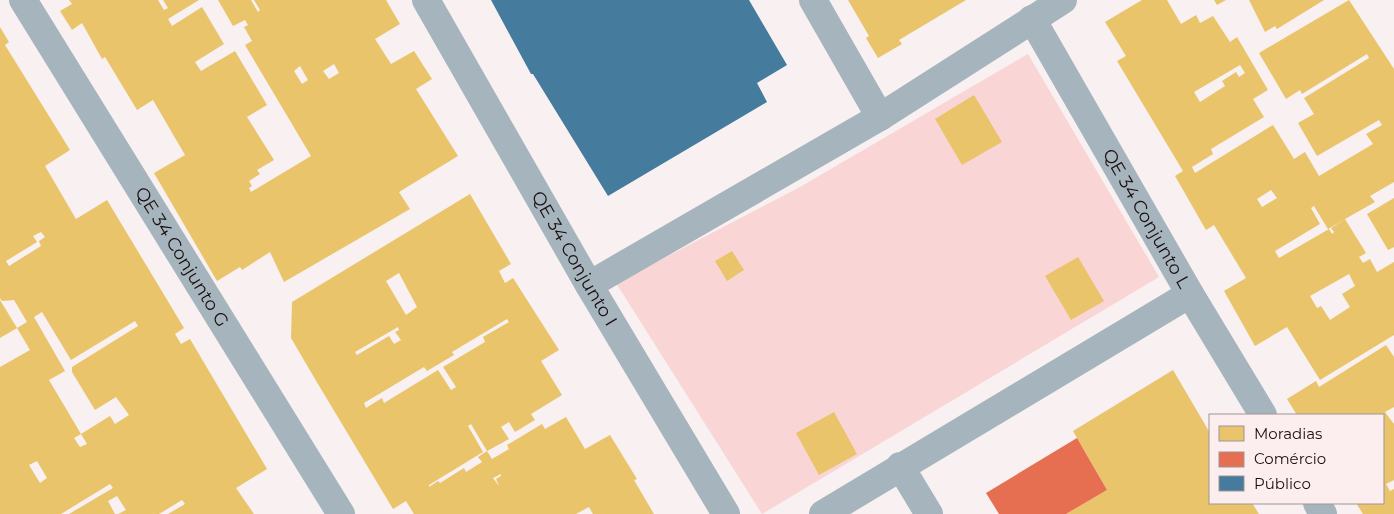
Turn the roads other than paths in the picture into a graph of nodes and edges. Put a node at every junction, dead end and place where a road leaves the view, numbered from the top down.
1 (23, 0) edge
2 (426, 0) edge
3 (813, 0) edge
4 (1063, 0) edge
5 (1032, 19) junction
6 (880, 117) junction
7 (589, 285) junction
8 (1190, 294) junction
9 (1262, 414) edge
10 (900, 466) junction
11 (341, 514) edge
12 (726, 514) edge
13 (823, 514) edge
14 (929, 514) edge

1 - 11 street, QE 34 Conjunto G
2 - 7 street, QE 34 Conjunto I
3 - 6 street
4 - 5 street
5 - 6 street
5 - 8 street, QE 34 Conjunto L
6 - 7 street
7 - 12 street, QE 34 Conjunto I
8 - 9 street, QE 34 Conjunto L
8 - 10 street
10 - 13 street
10 - 14 street

